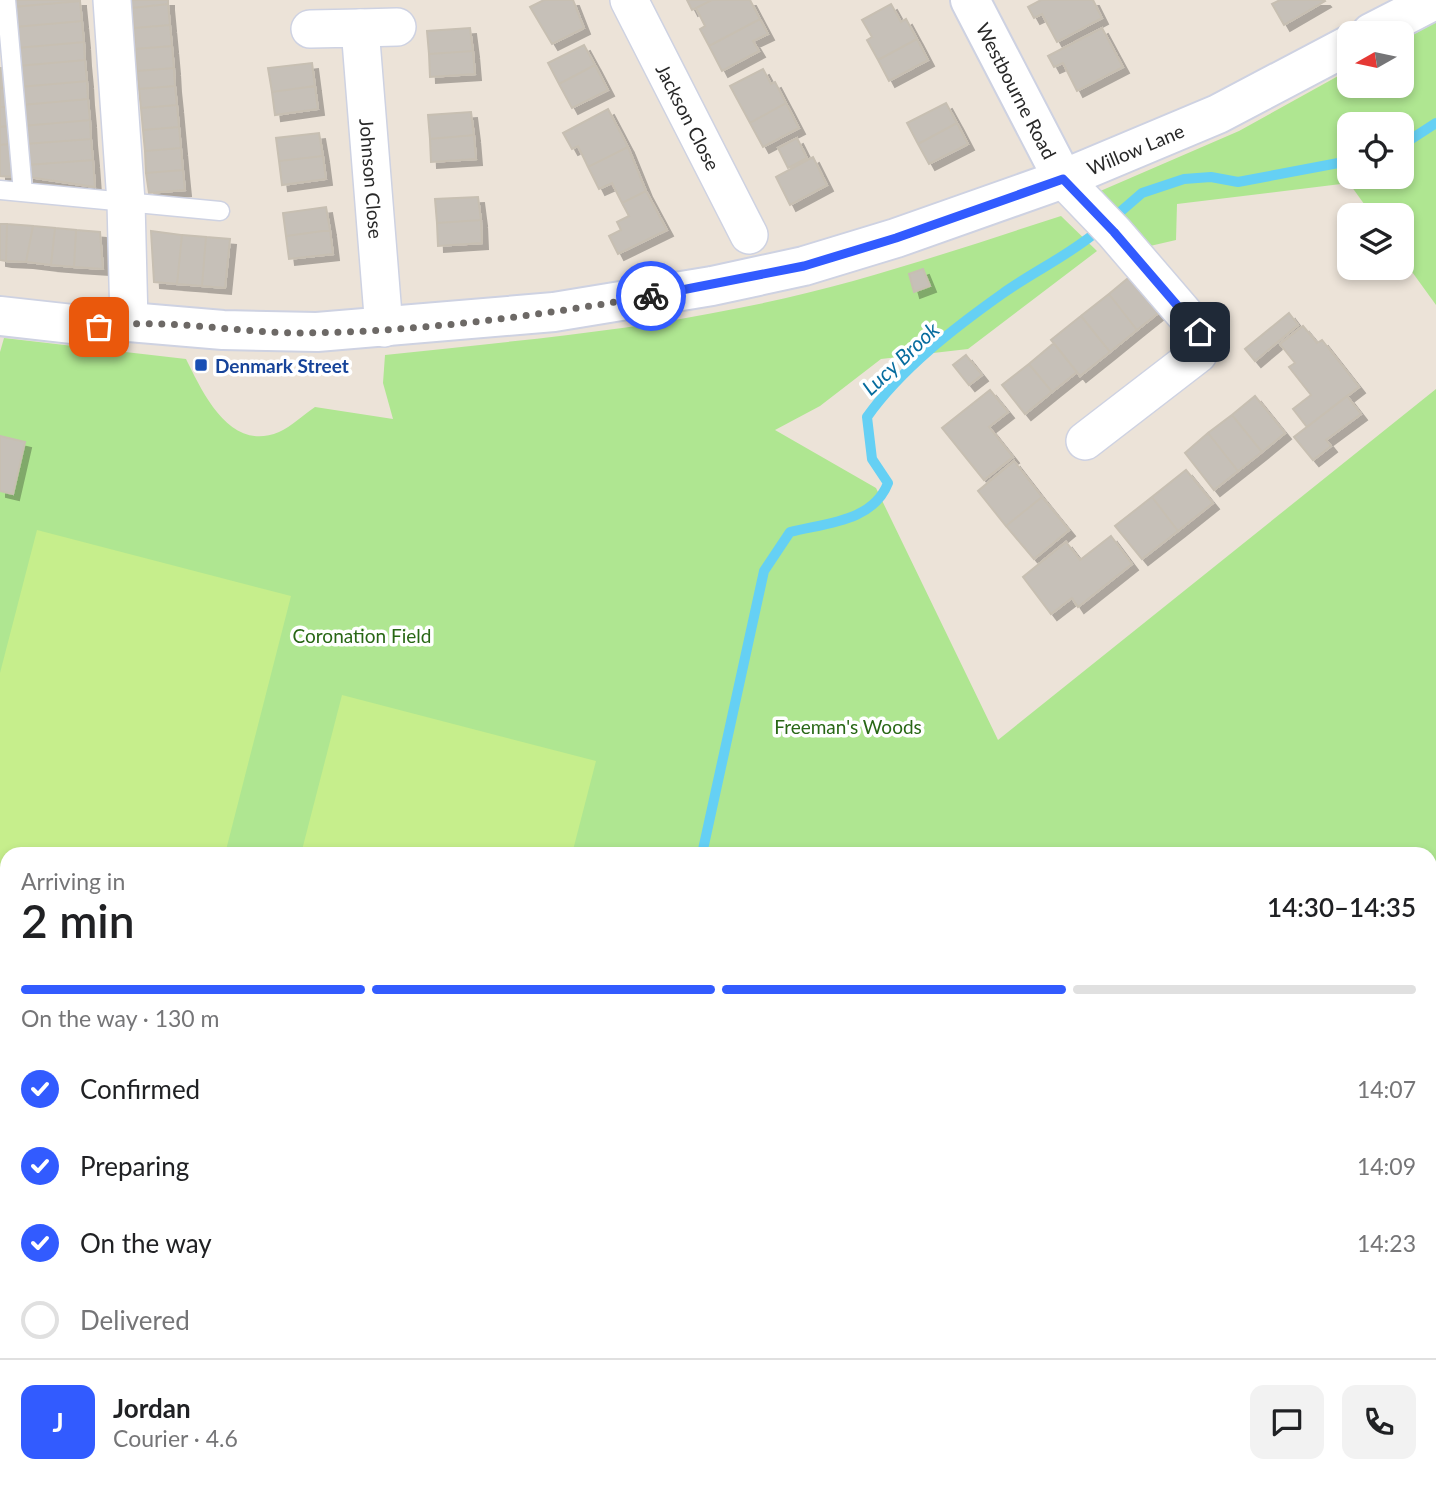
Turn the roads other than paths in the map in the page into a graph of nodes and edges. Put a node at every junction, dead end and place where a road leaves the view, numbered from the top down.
1 (6, 0) edge
2 (112, 0) edge
3 (629, 0) edge
4 (970, 0) edge
5 (1435, 0) edge
6 (1394, 21) edge
7 (397, 27) dead end
8 (360, 28) junction
9 (310, 29) dead end
10 (1337, 51) edge
11 (0, 190) edge
12 (1074, 190) junction
13 (23, 192) junction
14 (126, 202) junction
15 (220, 211) dead end
16 (749, 234) dead end
17 (0, 316) edge
18 (129, 323) junction
19 (384, 328) junction
20 (1085, 441) dead end

1 - 13 lane
2 - 14 street
3 - 16 street, Jackson Close
4 - 12 street, Westbourne Road
5 - 6 street
7 - 8 street
8 - 9 street
8 - 19 street, Johnson Close
10 - 12 street, Willow Lane
11 - 13 lane
12 - 19 street, Willow Lane
12 - 20 street
13 - 14 lane
14 - 15 lane
14 - 18 street
17 - 18 street, Willow Lane
18 - 19 street, Willow Lane

